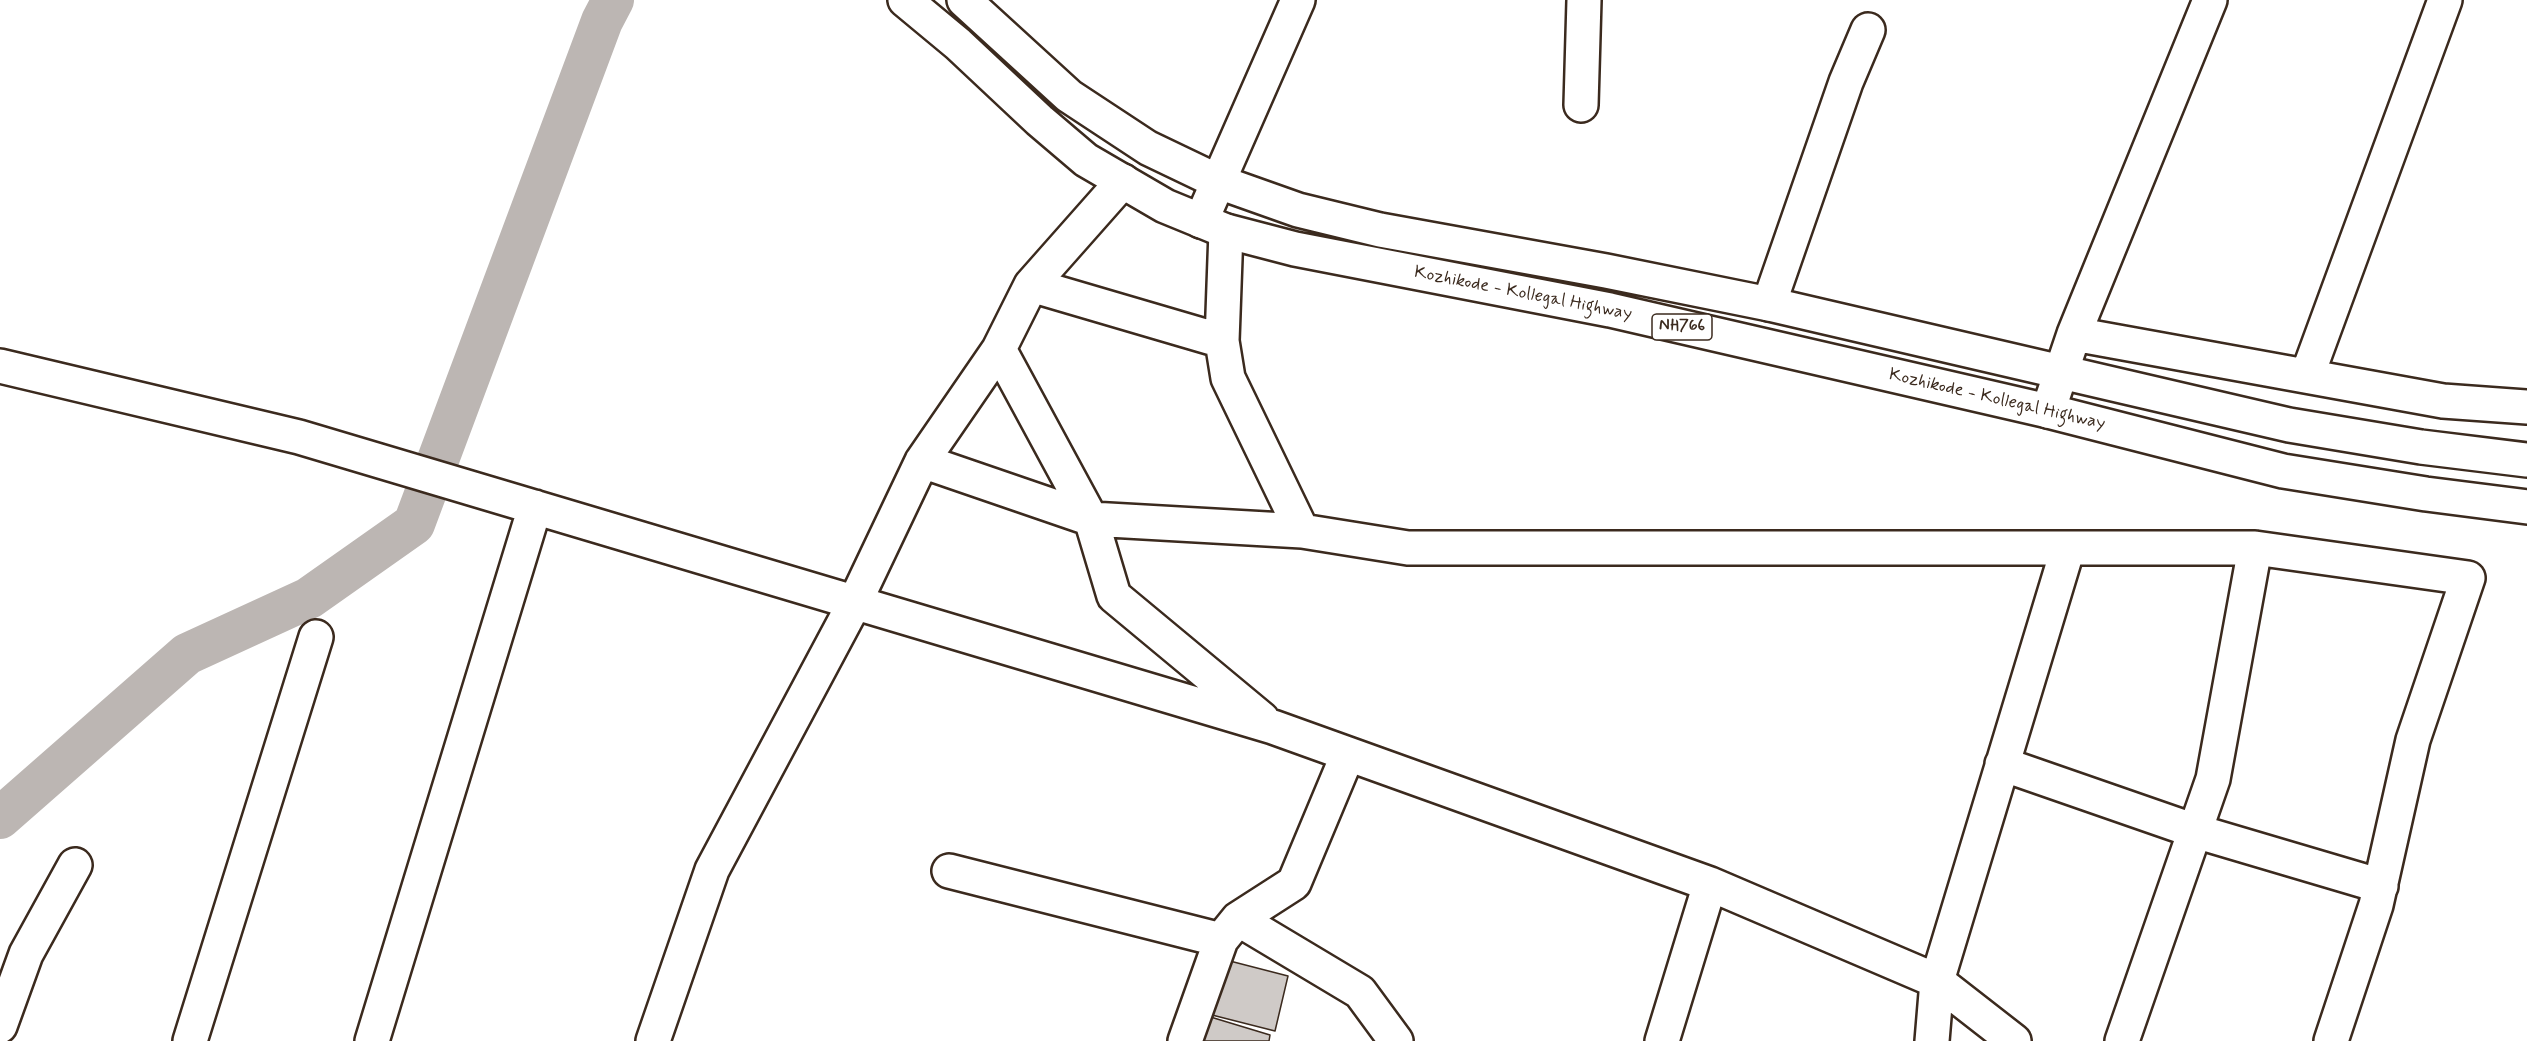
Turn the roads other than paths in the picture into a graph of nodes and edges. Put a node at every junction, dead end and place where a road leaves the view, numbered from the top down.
1 (905, 0) edge
2 (964, 0) edge
3 (1299, 0) edge
4 (1584, 0) edge
5 (2210, 0) edge
6 (2445, 0) edge
7 (1868, 30) dead end
8 (1581, 105) dead end
9 (1123, 181) junction
10 (1219, 182) junction
11 (1214, 226) junction
12 (1031, 285) junction
13 (1769, 304) junction
14 (2074, 334) junction
15 (1222, 341) junction
16 (999, 349) junction
17 (0, 366) edge
18 (2061, 371) junction
19 (2307, 376) junction
20 (2527, 407) edge
21 (2048, 411) junction
22 (2527, 460) edge
23 (922, 461) junction
24 (525, 504) junction
25 (2527, 507) edge
26 (1091, 519) junction
27 (1302, 531) junction
28 (2068, 548) junction
29 (2255, 548) junction
30 (854, 604) junction
31 (316, 637) dead end
32 (1273, 728) junction
33 (1348, 754) junction
34 (2002, 764) junction
35 (2196, 831) junction
36 (75, 865) dead end
37 (949, 871) dead end
38 (1710, 884) junction
39 (2381, 886) junction
40 (1229, 929) junction
41 (1937, 981) junction
42 (0, 1026) edge
43 (190, 1041) edge
44 (372, 1041) edge
45 (653, 1041) edge
46 (1185, 1041) edge
47 (1396, 1041) edge
48 (1662, 1041) edge
49 (1932, 1041) edge
50 (2014, 1041) edge
51 (2122, 1041) edge
52 (2331, 1041) edge

1 - 9 main road, Kozhikode - Kollegal Highway / NH766
2 - 10 main road, Kozhikode - Kollegal Highway / NH766
3 - 10 main road
4 - 8 main road
5 - 14 main road
6 - 19 main road
7 - 13 main road
9 - 11 main road, Kozhikode - Kollegal Highway / NH766
9 - 12 main road
10 - 11 main road
10 - 13 main road, Kozhikode - Kollegal Highway / NH766
11 - 15 main road
11 - 21 main road, Kozhikode - Kollegal Highway / NH766
12 - 15 main road
12 - 16 main road
13 - 18 main road, Kozhikode - Kollegal Highway / NH766
14 - 18 main road
14 - 19 main road
15 - 27 main road
16 - 23 main road
16 - 26 main road
17 - 24 main road
18 - 21 main road
18 - 22 main road, Kozhikode - Kollegal Highway / NH766
19 - 20 main road
21 - 25 main road, Kozhikode - Kollegal Highway / NH766
23 - 26 main road
23 - 30 main road
24 - 30 main road
24 - 44 main road
26 - 27 main road
26 - 32 main road
27 - 28 main road
28 - 29 main road
28 - 34 main road
29 - 35 main road
29 - 39 main road
30 - 32 main road
30 - 45 main road
31 - 43 main road
32 - 33 main road
33 - 38 main road
33 - 40 main road
34 - 35 main road
34 - 41 main road
35 - 39 main road
35 - 51 main road
36 - 42 main road
37 - 40 main road
38 - 41 main road
38 - 48 main road
39 - 52 main road
40 - 46 main road
40 - 47 main road
41 - 49 main road
41 - 50 main road

